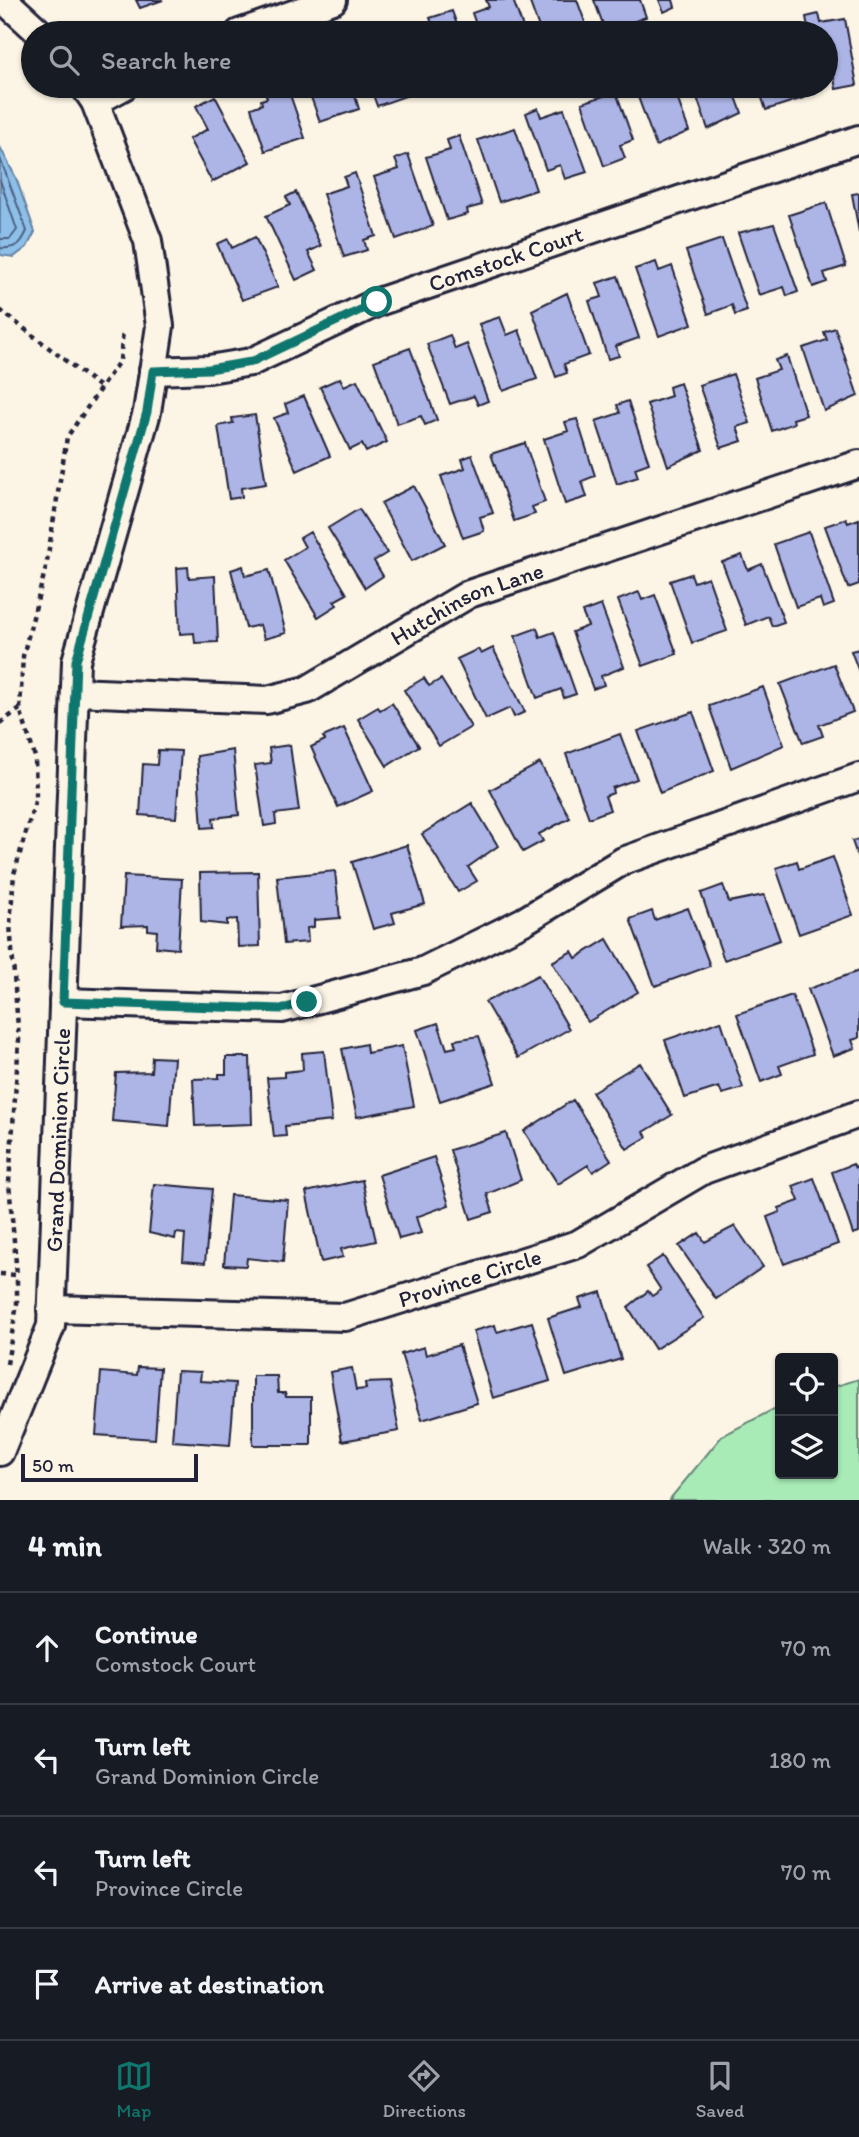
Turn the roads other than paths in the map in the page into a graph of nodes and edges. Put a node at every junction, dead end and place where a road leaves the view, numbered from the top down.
1 (4, 0) edge
2 (333, 0) edge
3 (27, 21) edge
4 (273, 21) edge
5 (92, 98) edge
6 (859, 139) edge
7 (153, 371) junction
8 (859, 464) edge
9 (75, 692) junction
10 (859, 777) edge
11 (63, 1002) junction
12 (859, 1114) edge
13 (51, 1309) junction
14 (0, 1452) edge

1 - 3 street
2 - 4 street
5 - 7 street, Grand Dominion Circle
6 - 7 street, Comstock Court
7 - 9 street, Grand Dominion Circle
8 - 9 street, Hutchinson Lane
9 - 11 street, Grand Dominion Circle
10 - 11 street
11 - 13 street, Grand Dominion Circle
12 - 13 street, Province Circle
13 - 14 street, Grand Dominion Circle

